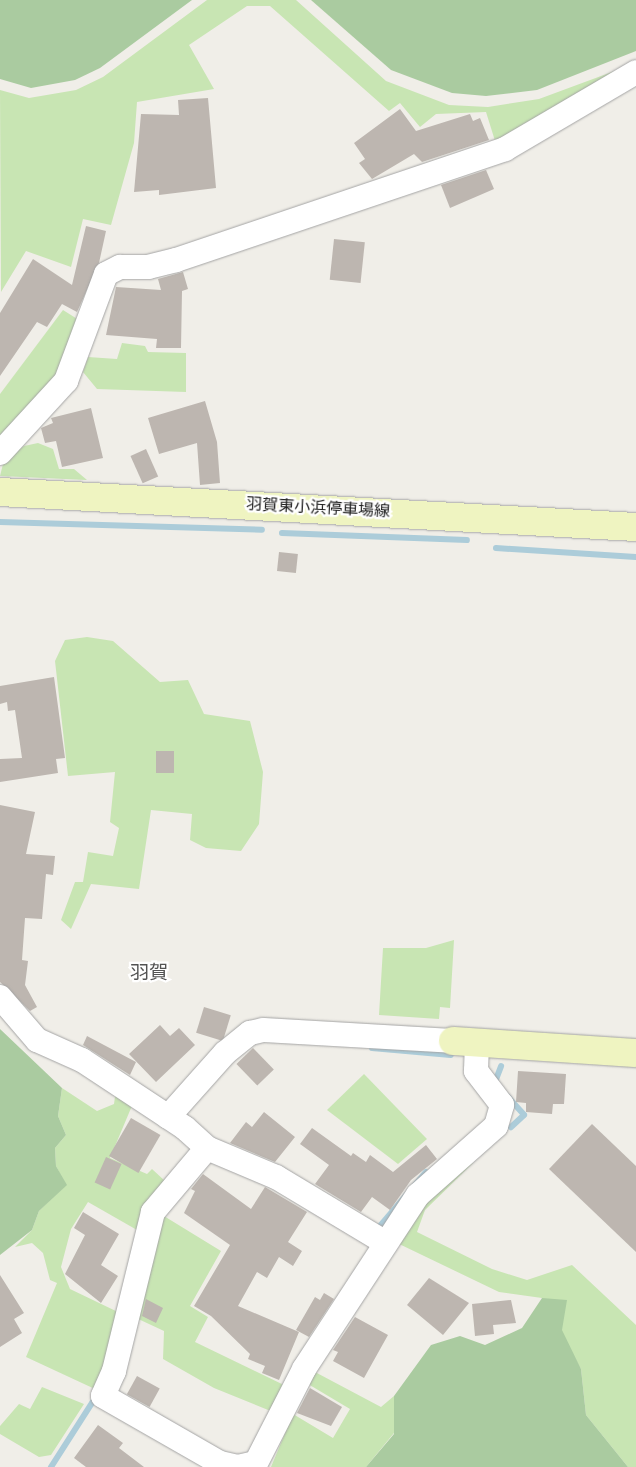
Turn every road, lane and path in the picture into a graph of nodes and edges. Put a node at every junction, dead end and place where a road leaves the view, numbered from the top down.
1 (636, 72) edge
2 (0, 453) edge
3 (0, 492) edge
4 (636, 527) edge
5 (0, 997) edge
6 (465, 1042) junction
7 (636, 1053) edge
8 (168, 1117) junction
9 (207, 1148) junction
10 (384, 1242) junction
11 (238, 1467) edge

1 - 2 street
3 - 4 main road, 羽賀東小浜停車場線
5 - 8 street
6 - 7 main road
6 - 8 street
6 - 10 street
8 - 9 street
9 - 10 street
9 - 11 street
10 - 11 street

